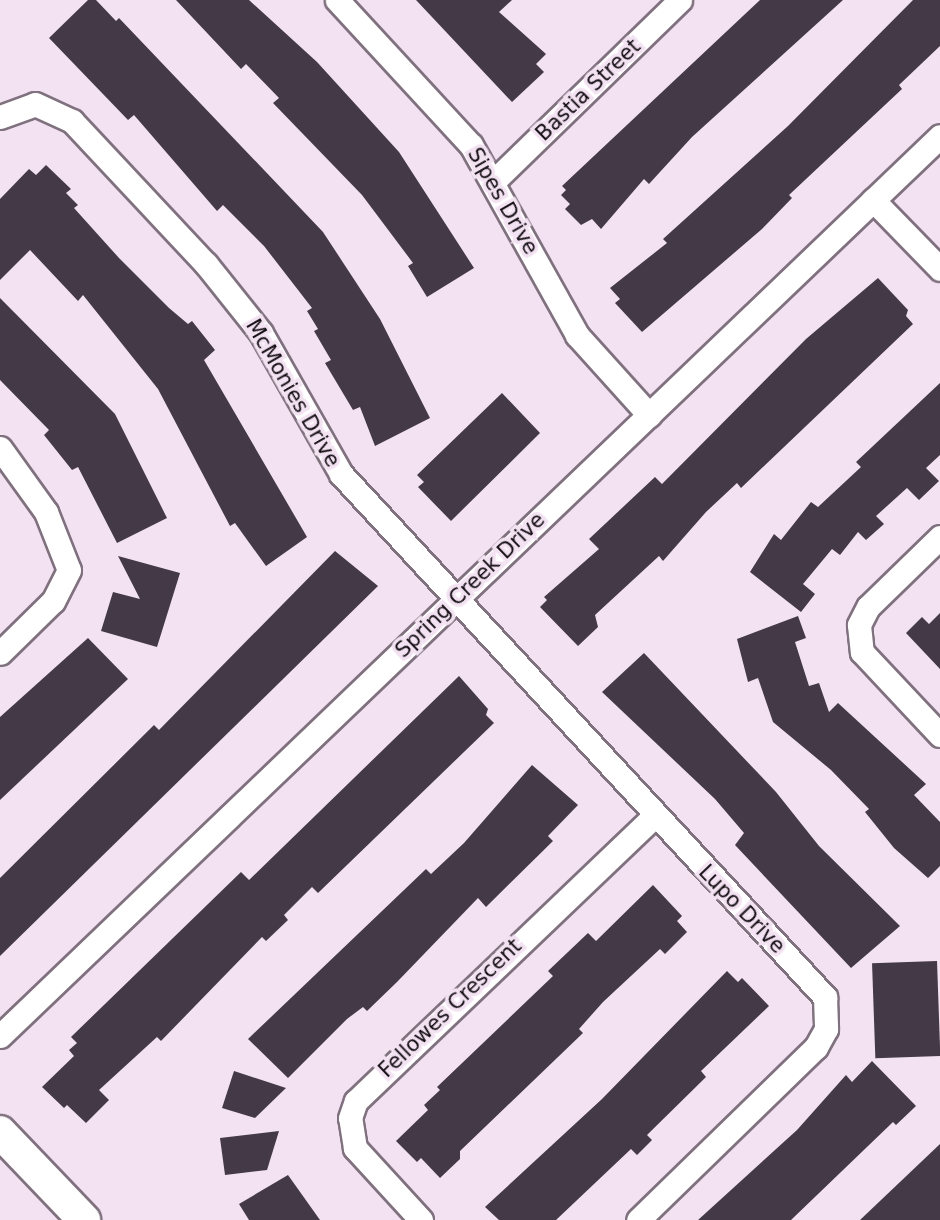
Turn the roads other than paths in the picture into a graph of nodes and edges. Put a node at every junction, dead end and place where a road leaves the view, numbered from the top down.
1 (337, 0) edge
2 (680, 0) edge
3 (0, 117) edge
4 (940, 136) edge
5 (495, 180) junction
6 (873, 200) junction
7 (940, 269) edge
8 (649, 415) junction
9 (0, 448) edge
10 (940, 537) edge
11 (457, 597) junction
12 (0, 653) edge
13 (940, 736) edge
14 (653, 817) junction
15 (0, 1036) edge
16 (0, 1132) edge
17 (84, 1220) edge
18 (421, 1220) edge
19 (638, 1220) edge

1 - 5 street, Sipes Drive
2 - 5 street, Bastia Street
3 - 11 street, McMonies Drive
4 - 6 street, Spring Creek Drive
5 - 8 street, Sipes Drive
6 - 7 street
6 - 8 street, Spring Creek Drive
8 - 11 street, Spring Creek Drive
9 - 12 street
10 - 13 street
11 - 14 street, Lupo Drive
11 - 15 street, Spring Creek Drive
14 - 18 street, Fellowes Crescent
14 - 19 street, Lupo Drive
16 - 17 main road

